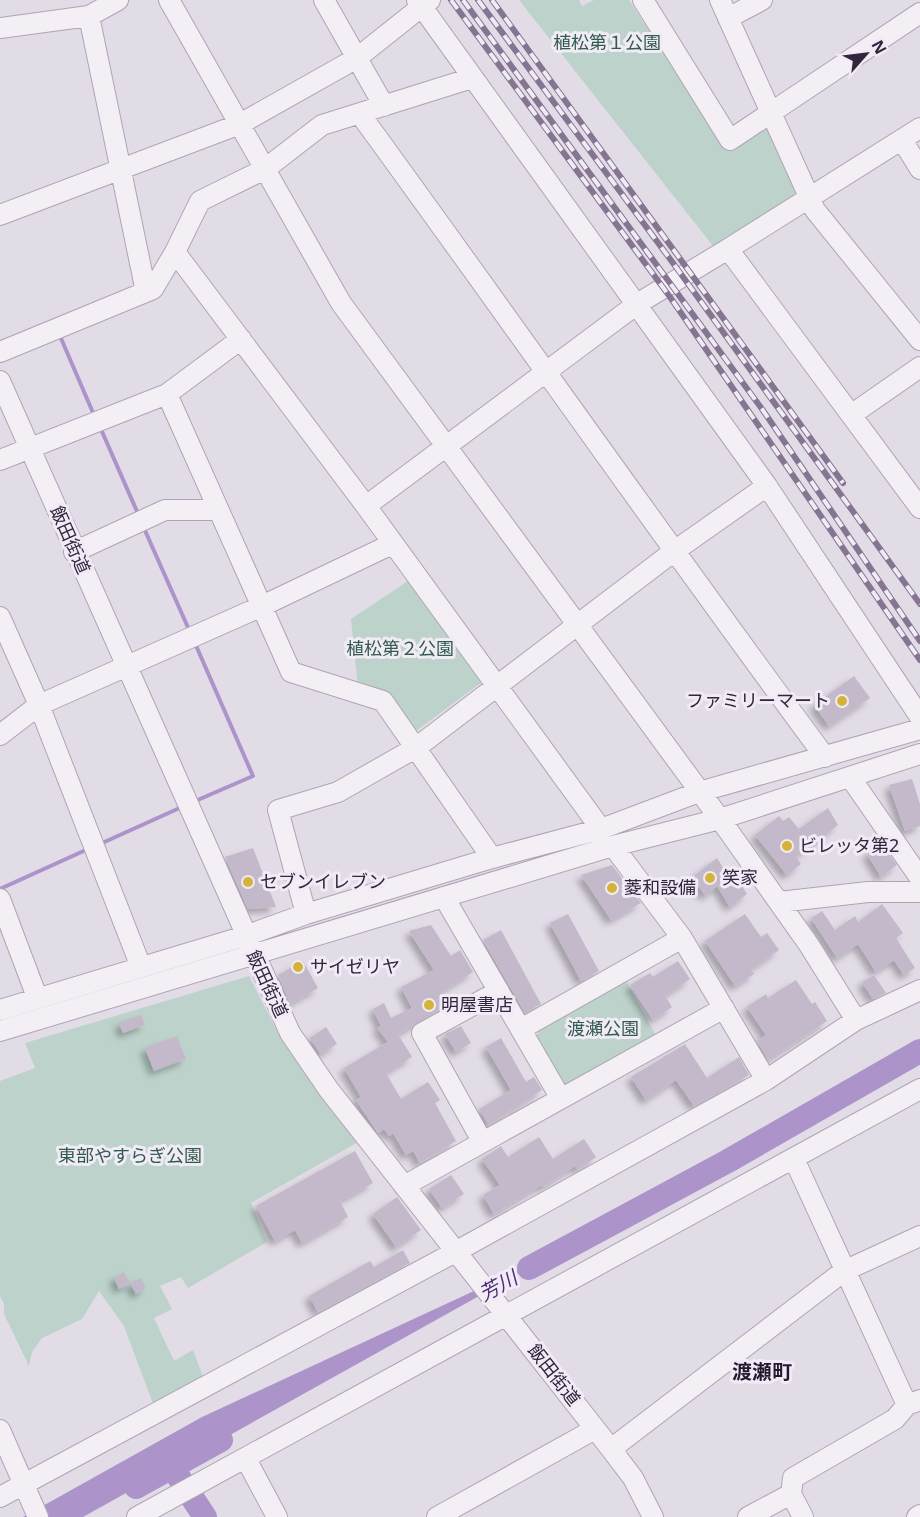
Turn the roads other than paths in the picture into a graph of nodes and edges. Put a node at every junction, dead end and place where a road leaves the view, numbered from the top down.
1 (118, 0) edge
2 (169, 0) edge
3 (324, 0) edge
4 (643, 0) edge
5 (720, 0) edge
6 (762, 0) edge
7 (423, 2) edge
8 (920, 13) edge
9 (89, 16) junction
10 (728, 18) junction
11 (0, 27) edge
12 (357, 58) junction
13 (472, 78) junction
14 (384, 106) junction
15 (360, 114) junction
16 (771, 114) junction
17 (240, 124) junction
18 (920, 128) edge
19 (902, 140) junction
20 (119, 169) junction
21 (265, 169) junction
22 (920, 169) edge
23 (809, 200) junction
24 (0, 215) edge
25 (728, 249) junction
26 (176, 252) junction
27 (146, 292) junction
28 (637, 304) junction
29 (241, 339) junction
30 (920, 340) edge
31 (0, 352) edge
32 (920, 367) edge
33 (549, 372) junction
34 (0, 381) edge
35 (167, 394) junction
36 (851, 415) junction
37 (29, 448) junction
38 (446, 448) junction
39 (0, 460) edge
40 (767, 486) junction
41 (366, 506) junction
42 (920, 508) edge
43 (217, 510) junction
44 (392, 544) junction
45 (74, 552) junction
46 (673, 552) junction
47 (260, 607) junction
48 (0, 617) edge
49 (576, 625) junction
50 (126, 667) junction
51 (497, 687) junction
52 (39, 705) junction
53 (920, 717) edge
54 (920, 729) edge
55 (0, 735) edge
56 (417, 747) junction
57 (920, 754) edge
58 (825, 757) junction
59 (850, 777) junction
60 (699, 792) junction
61 (720, 819) junction
62 (601, 829) junction
63 (613, 846) junction
64 (492, 858) junction
65 (920, 878) edge
66 (920, 892) edge
67 (444, 897) junction
68 (0, 899) edge
69 (779, 902) junction
70 (306, 914) junction
71 (682, 938) junction
72 (249, 945) junction
73 (141, 967) junction
74 (920, 990) edge
75 (499, 991) junction
76 (37, 997) junction
77 (724, 1008) junction
78 (0, 1010) edge
79 (856, 1020) junction
80 (521, 1029) junction
81 (0, 1031) edge
82 (766, 1080) junction
83 (920, 1089) edge
84 (561, 1097) junction
85 (482, 1141) junction
86 (794, 1159) junction
87 (404, 1186) junction
88 (920, 1236) edge
89 (457, 1251) junction
90 (844, 1271) junction
91 (506, 1314) junction
92 (913, 1402) edge
93 (595, 1429) junction
94 (0, 1430) edge
95 (611, 1449) junction
96 (246, 1459) junction
97 (25, 1486) junction
98 (791, 1494) junction
99 (0, 1497) edge
100 (38, 1517) edge
101 (137, 1517) edge
102 (277, 1517) edge
103 (437, 1517) edge
104 (653, 1517) edge
105 (748, 1517) edge
106 (803, 1517) edge

1 - 9 street
2 - 17 street
3 - 12 street
4 - 16 street
5 - 10 street
6 - 10 street
7 - 12 street
7 - 13 street
8 - 16 street
9 - 11 street
9 - 20 street
10 - 16 street
12 - 14 street
12 - 17 street
13 - 14 street
13 - 28 street
14 - 15 street
15 - 21 street
15 - 33 street
16 - 23 street
17 - 20 street
17 - 21 street
18 - 19 street
19 - 22 street
19 - 23 street
20 - 24 street
20 - 27 street
21 - 26 street
21 - 38 street
23 - 25 street
23 - 30 street
25 - 28 street
25 - 36 street
26 - 27 street
26 - 29 street
27 - 31 street
28 - 33 street
28 - 40 street
29 - 35 street
29 - 41 street
32 - 36 street
33 - 38 street
33 - 46 street
34 - 37 street, 飯田街道
35 - 37 street
35 - 43 street
36 - 42 street
37 - 39 street
37 - 45 street, 飯田街道
38 - 41 street
38 - 49 street
40 - 46 street
40 - 53 street
41 - 44 street
43 - 45 street
43 - 47 street
44 - 47 street
44 - 51 street
45 - 50 street, 飯田街道
46 - 49 street
46 - 58 street
47 - 50 street
47 - 56 street
48 - 52 street
49 - 51 street
49 - 60 street
50 - 52 street
50 - 72 street, 飯田街道
51 - 56 street
51 - 62 street
52 - 55 street
52 - 73 street
54 - 58 street
56 - 64 street
56 - 70 street
57 - 59 street
58 - 60 street
59 - 61 street
59 - 65 street
60 - 61 street
60 - 62 street
61 - 63 street
61 - 69 street
62 - 64 street
63 - 67 street
63 - 71 street
64 - 70 street
66 - 69 street
67 - 72 street
67 - 75 street
68 - 76 street
69 - 79 street
70 - 72 street
71 - 77 street
71 - 80 street
72 - 73 street
72 - 81 street
72 - 87 street, 飯田街道
73 - 76 street
74 - 79 street
75 - 80 street
75 - 85 street
76 - 78 street
77 - 82 street
77 - 84 street
79 - 82 street
80 - 84 street
82 - 89 street
83 - 86 street
84 - 85 street
85 - 87 street
86 - 90 street
86 - 91 street
87 - 89 street, 飯田街道
88 - 90 street
89 - 91 street, 飯田街道
89 - 97 street
90 - 92 street
90 - 95 street
91 - 93 street, 飯田街道
91 - 96 street
92 - 98 street
93 - 95 street, 飯田街道
93 - 103 street
94 - 97 street
95 - 104 street, 飯田街道
96 - 101 street
96 - 102 street
97 - 99 street
97 - 100 street
98 - 105 street
98 - 106 street

